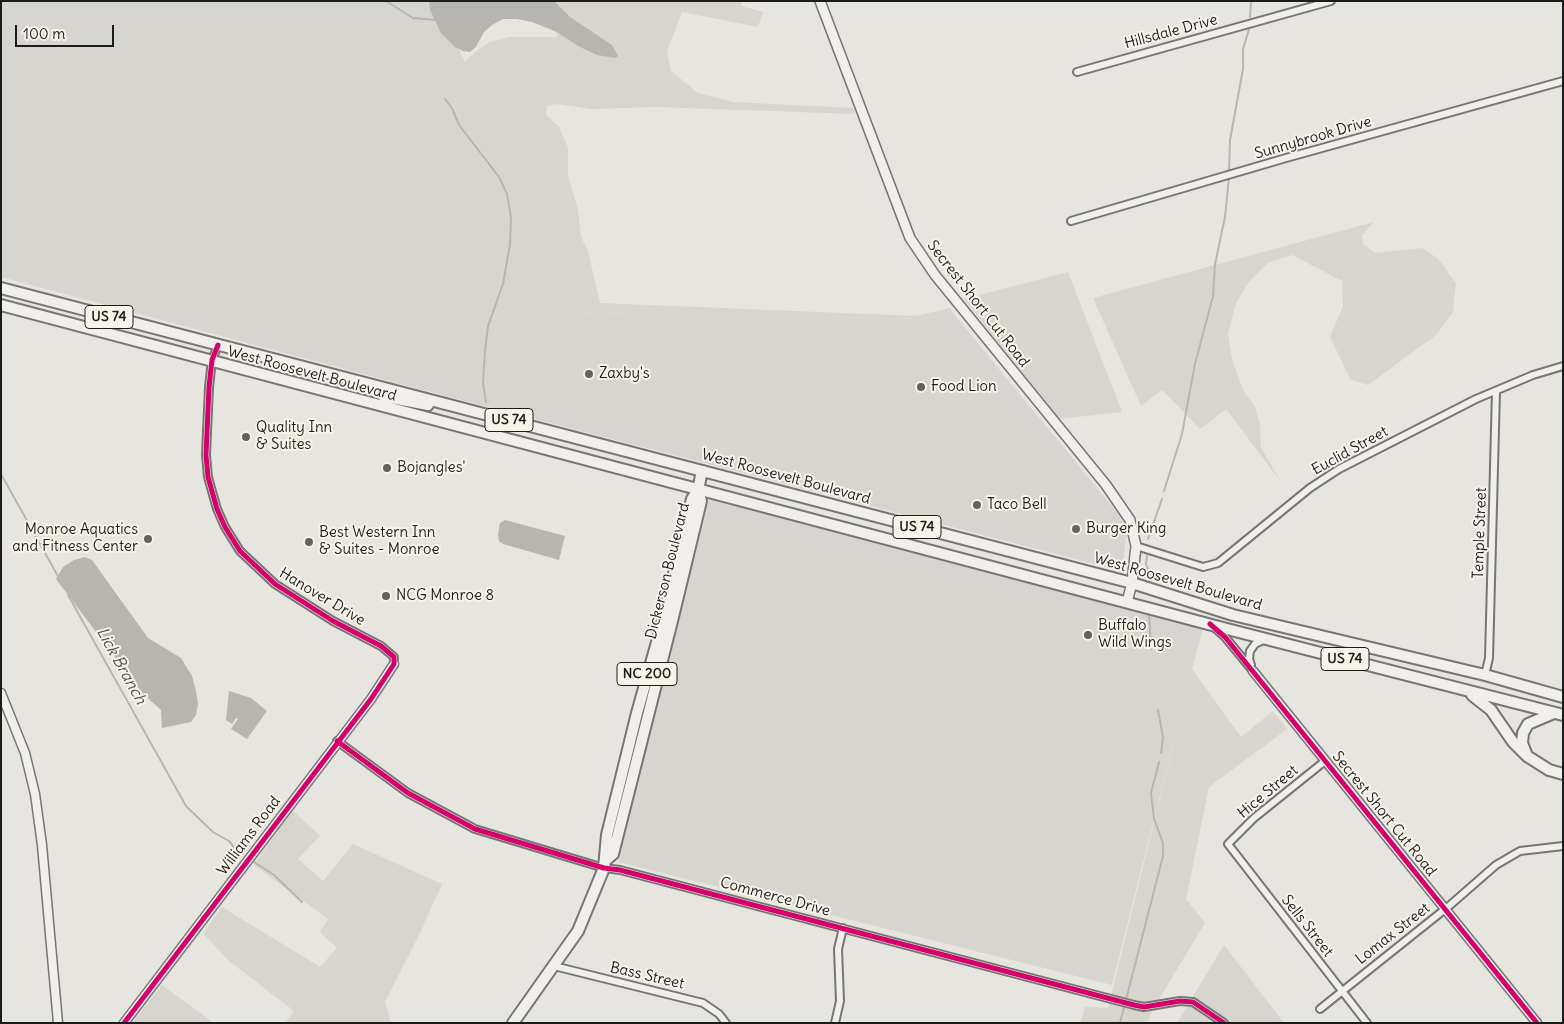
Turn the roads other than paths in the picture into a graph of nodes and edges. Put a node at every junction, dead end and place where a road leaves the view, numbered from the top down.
1 (820, 1) edge
2 (1331, 1) edge
3 (1076, 72) dead end
4 (1563, 81) edge
5 (1071, 221) dead end
6 (1, 288) edge
7 (1, 305) edge
8 (218, 345) junction
9 (212, 360) junction
10 (1563, 366) edge
11 (1496, 391) junction
12 (383, 406) junction
13 (476, 412) junction
14 (702, 471) junction
15 (698, 490) junction
16 (1136, 546) junction
17 (1132, 583) junction
18 (1127, 602) junction
19 (1210, 624) junction
20 (661, 628) junction
21 (1265, 639) junction
22 (394, 664) joint
23 (658, 671) junction
24 (1253, 671) junction
25 (1485, 675) junction
26 (1466, 691) junction
27 (2, 696) edge
28 (1563, 697) edge
29 (1558, 714) edge
30 (1504, 727) junction
31 (337, 741) junction
32 (1522, 743) junction
33 (1527, 756) junction
34 (1325, 760) junction
35 (1563, 774) edge
36 (1228, 844) joint
37 (1563, 846) edge
38 (605, 864) junction
39 (1444, 910) junction
40 (843, 928) junction
41 (554, 966) junction
42 (1342, 991) junction
43 (1320, 1009) dead end
44 (58, 1023) edge
45 (124, 1023) edge
46 (513, 1023) edge
47 (726, 1023) edge
48 (835, 1023) edge
49 (1224, 1023) edge
50 (1367, 1023) edge
51 (1537, 1023) edge

1 - 16 main road, Secrest Short Cut Road
2 - 3 street, Hillsdale Drive
4 - 5 street, Sunnybrook Drive
6 - 8 main road, West Roosevelt Boulevard / US 74
7 - 9 main road, West Roosevelt Boulevard / US 74
8 - 9 street, Hanover Drive
8 - 13 main road, West Roosevelt Boulevard / US 74
9 - 12 main road, West Roosevelt Boulevard / US 74
9 - 22 street, Hanover Drive
10 - 11 street, Euclid Street
11 - 16 street, Euclid Street
11 - 25 street, Temple Street
12 - 13 main road
12 - 15 main road, West Roosevelt Boulevard / US 74
13 - 14 main road, West Roosevelt Boulevard / US 74
14 - 15 main road, Dickerson Boulevard / NC 200
14 - 17 main road, West Roosevelt Boulevard / US 74
15 - 18 main road, West Roosevelt Boulevard / US 74
15 - 20 main road, Dickerson Boulevard / NC 200
15 - 23 main road, Dickerson Boulevard / NC 200
16 - 17 main road, Secrest Short Cut Road
17 - 18 main road, Secrest Short Cut Road
17 - 25 main road, West Roosevelt Boulevard / US 74
18 - 19 main road, West Roosevelt Boulevard / US 74
19 - 21 main road, West Roosevelt Boulevard / US 74
19 - 24 street, Secrest Short Cut Road
20 - 23 main road, NC 200
20 - 38 main road, Dickerson Boulevard / NC 200
21 - 24 street
21 - 26 main road, West Roosevelt Boulevard / US 74
22 - 31 street, Williams Road
23 - 38 main road, Dickerson Boulevard / NC 200
24 - 34 street, Secrest Short Cut Road
25 - 28 main road, West Roosevelt Boulevard / US 74
26 - 29 main road, West Roosevelt Boulevard / US 74
26 - 30 main road
27 - 44 street
29 - 32 main road
30 - 32 main road
30 - 33 main road
31 - 38 street, Commerce Drive
31 - 45 street, Williams Road
32 - 33 main road
33 - 35 main road
34 - 36 street, Hice Street
34 - 39 street, Secrest Short Cut Road
36 - 42 street, Sells Street
37 - 39 street, Lomax Street
38 - 40 street, Commerce Drive
38 - 41 main road, Dickerson Boulevard / NC 200
39 - 42 street, Lomax Street
39 - 51 street, Secrest Short Cut Road
40 - 48 street
40 - 49 street, Commerce Drive
41 - 46 main road, Dickerson Boulevard / NC 200
41 - 47 street, Bass Street
42 - 43 street, Lomax Street
42 - 50 street, Sells Street

